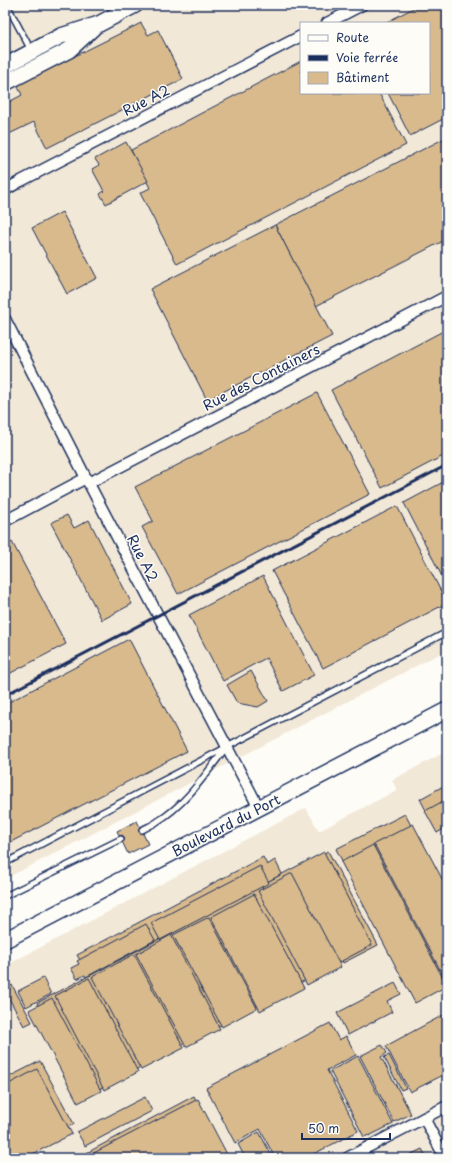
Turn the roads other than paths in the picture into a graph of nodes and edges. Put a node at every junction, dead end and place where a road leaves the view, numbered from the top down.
1 (7, 5) edge
2 (135, 5) edge
3 (362, 5) edge
4 (329, 22) edge
5 (99, 24) junction
6 (300, 37) edge
7 (32, 52) junction
8 (40, 65) junction
9 (5, 66) edge
10 (5, 84) edge
11 (5, 190) edge
12 (447, 296) edge
13 (5, 319) edge
14 (5, 409) edge
15 (5, 414) edge
16 (87, 480) junction
17 (5, 521) edge
18 (447, 632) edge
19 (447, 710) edge
20 (227, 747) junction
21 (259, 808) junction
22 (142, 830) dead end
23 (121, 839) dead end
24 (5, 863) edge
25 (5, 896) edge
26 (5, 940) edge
27 (447, 1106) edge
28 (424, 1118) junction
29 (346, 1158) edge
30 (446, 1158) edge

1 - 7 lane
2 - 5 main road
3 - 4 street
5 - 7 main road
5 - 8 main road
6 - 11 street, Rue A2
7 - 8 lane
7 - 9 main road
8 - 10 main road
12 - 16 street, Rue des Containers
13 - 16 street, Rue A2
14 - 15 lane
16 - 17 street, Rue des Containers
16 - 20 street, Rue A2
18 - 20 lane
19 - 21 main road, Boulevard du Port
20 - 21 street, Rue A2
20 - 22 lane
20 - 24 lane
21 - 26 main road, Boulevard du Port
23 - 25 lane
27 - 28 street
28 - 29 street
28 - 30 street

